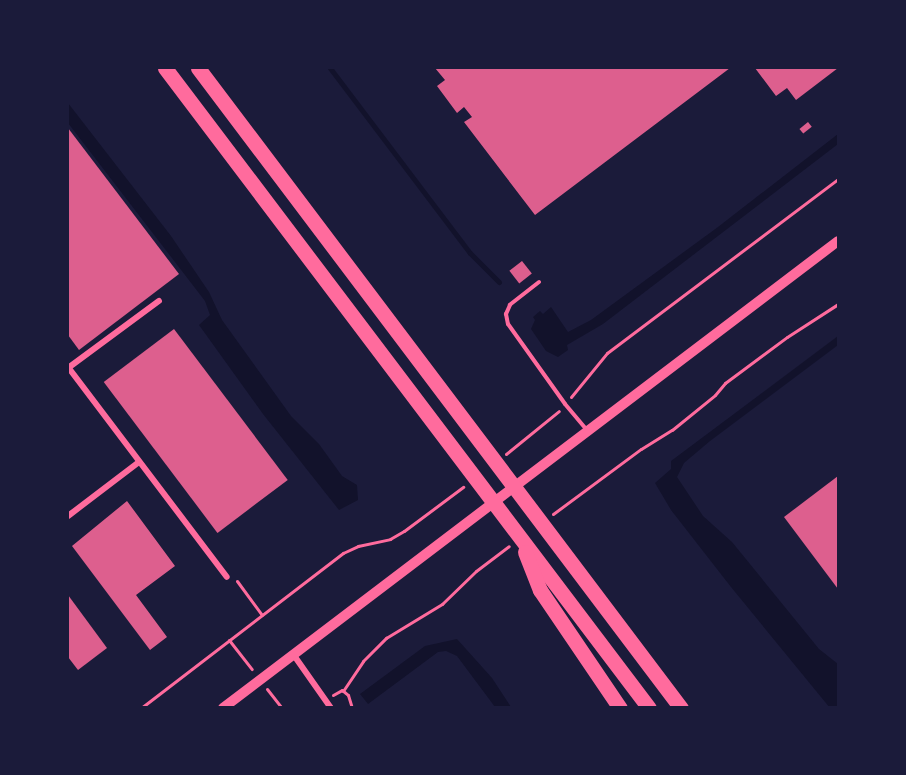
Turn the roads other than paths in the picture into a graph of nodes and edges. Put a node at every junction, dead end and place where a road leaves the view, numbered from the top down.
1 (165, 68) edge
2 (198, 68) edge
3 (838, 241) edge
4 (539, 282) dead end
5 (159, 301) dead end
6 (68, 368) edge
7 (588, 432) junction
8 (139, 462) junction
9 (68, 516) edge
10 (516, 539) junction
11 (227, 577) road end
12 (631, 641) junction
13 (293, 654) junction
14 (223, 708) edge
15 (331, 708) edge
16 (620, 708) edge
17 (649, 708) edge
18 (681, 708) edge
19 (691, 708) edge

1 - 10 highway
2 - 12 highway
3 - 7 street
4 - 7 lane
5 - 6 street
6 - 8 street
7 - 13 street
8 - 9 street
8 - 11 street
10 - 16 highway
10 - 17 highway
12 - 18 highway
12 - 19 highway
13 - 14 street
13 - 15 street

